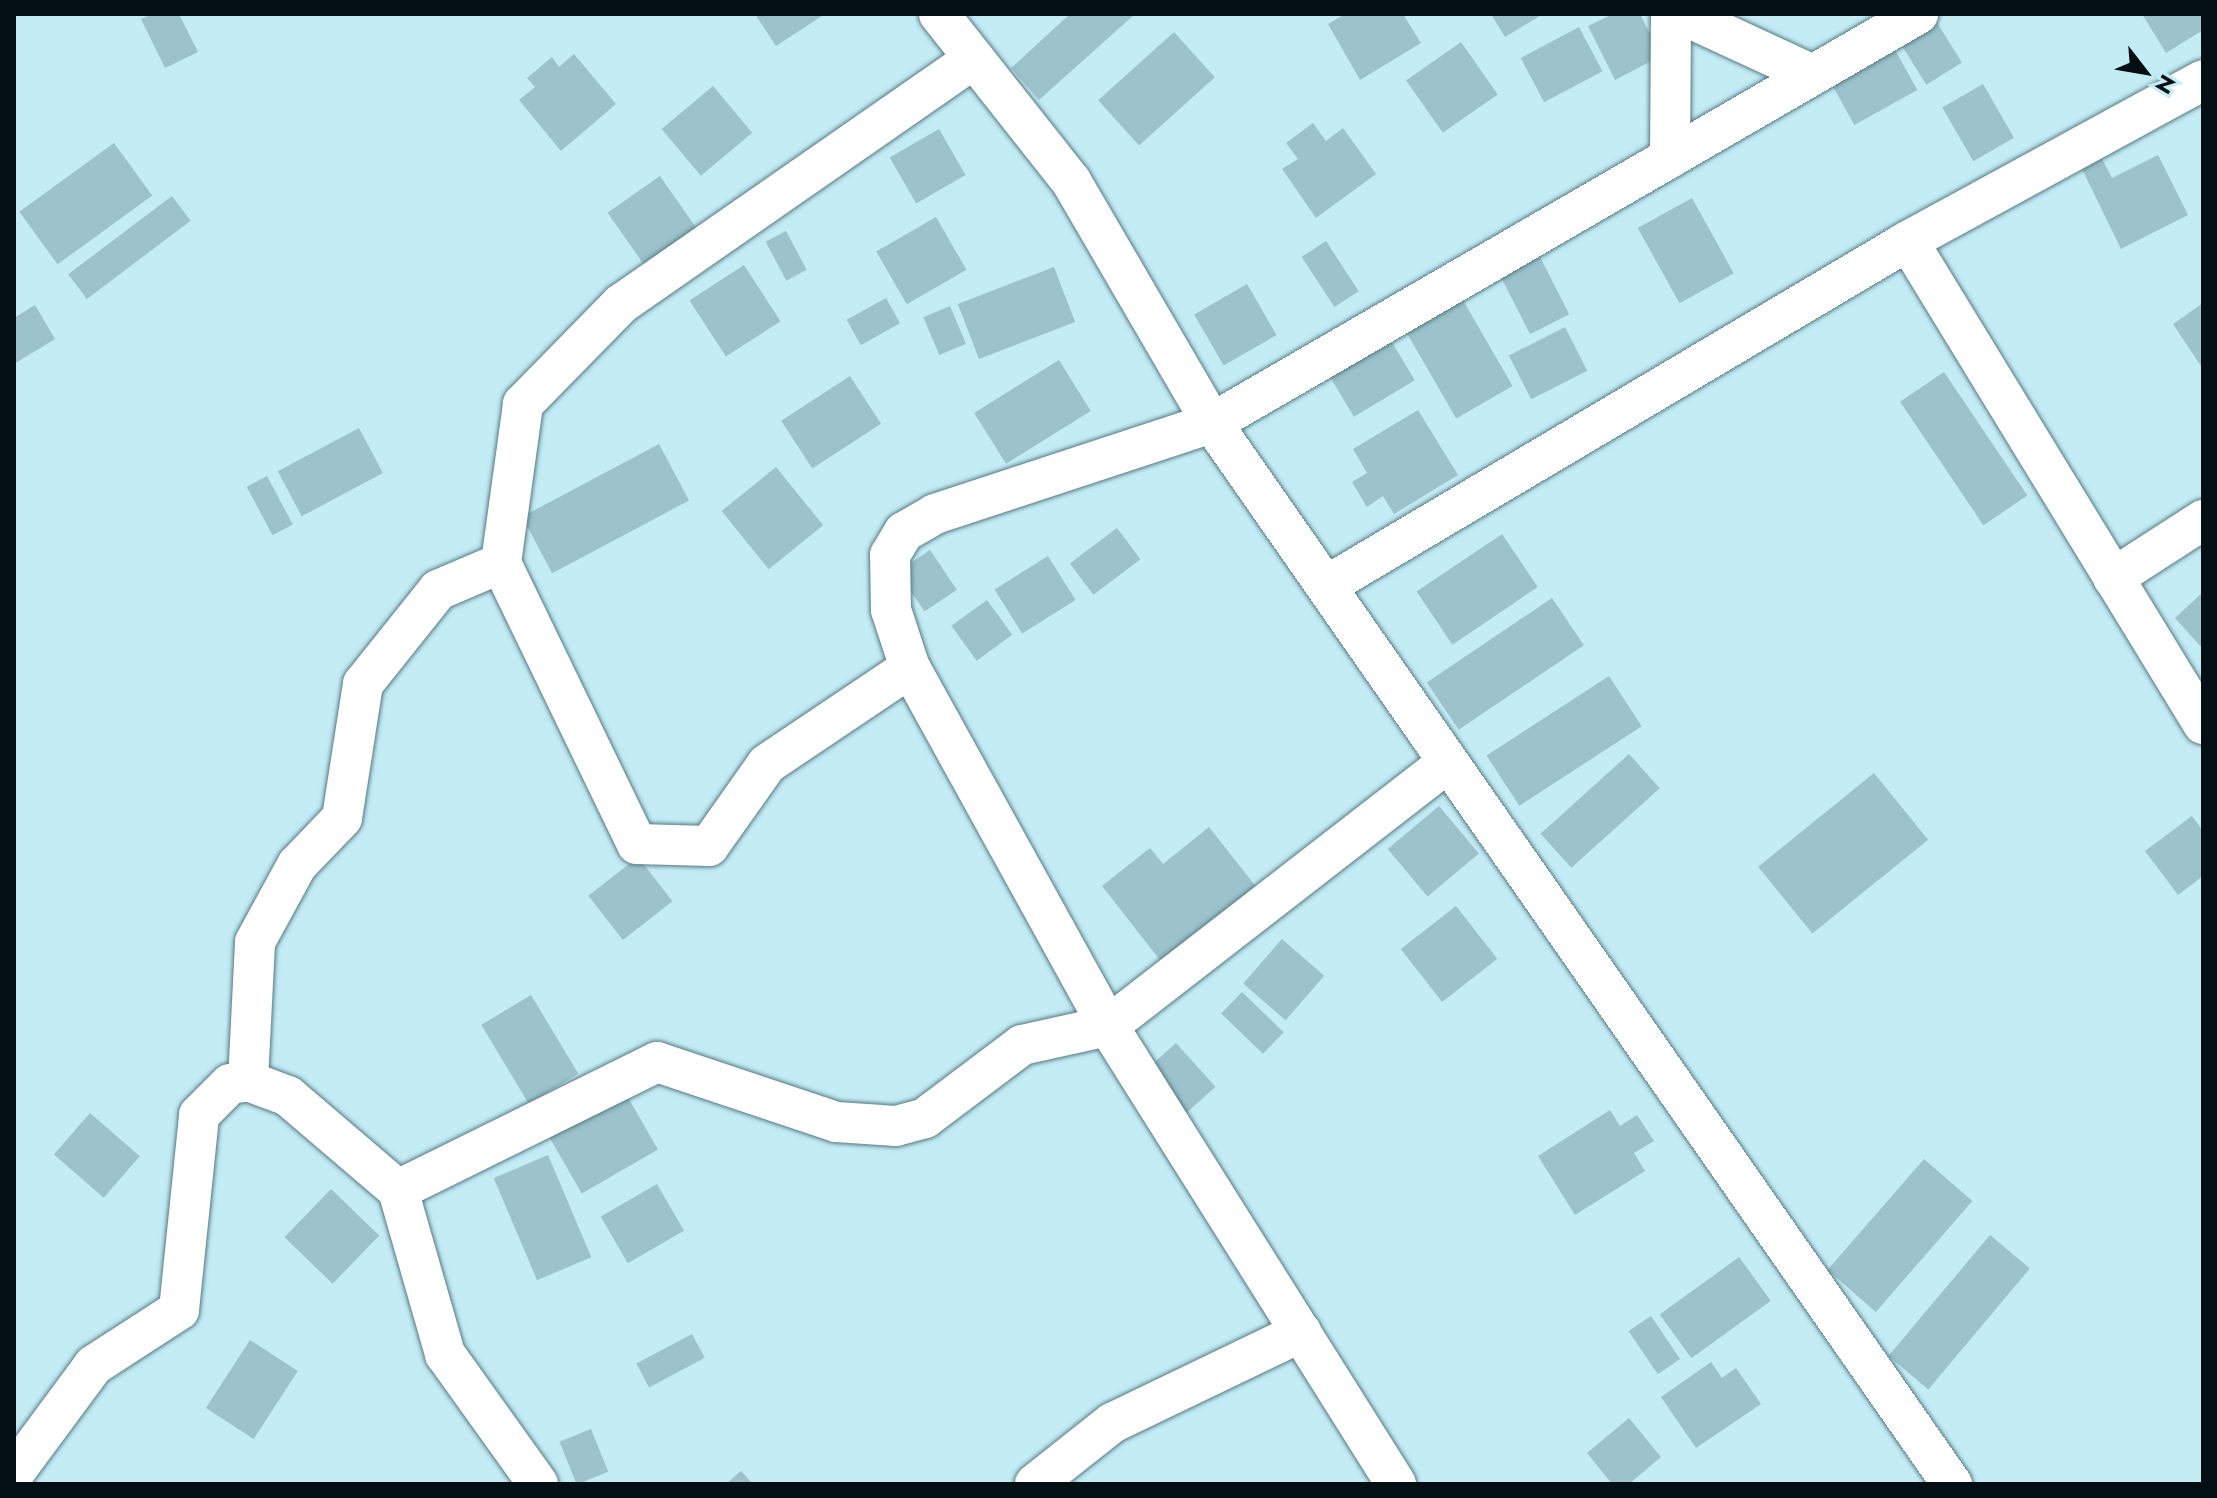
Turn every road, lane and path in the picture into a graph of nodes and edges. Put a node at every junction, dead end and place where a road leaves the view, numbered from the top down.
1 (939, 14) edge
2 (1671, 14) edge
3 (1681, 14) edge
4 (1918, 14) edge
5 (974, 59) junction
6 (1813, 75) junction
7 (2203, 80) edge
8 (1670, 158) junction
9 (1908, 241) junction
10 (1212, 423) junction
11 (2203, 520) edge
12 (501, 563) junction
13 (2113, 578) junction
14 (1326, 586) junction
15 (910, 668) junction
16 (2203, 724) edge
17 (1448, 762) junction
18 (1108, 1026) junction
19 (248, 1081) junction
20 (398, 1190) junction
21 (1301, 1332) junction
22 (14, 1473) edge
23 (538, 1484) edge
24 (1035, 1484) edge
25 (1396, 1484) edge
26 (1952, 1484) edge

1 - 5 street
2 - 8 street
3 - 6 street
4 - 6 street
5 - 10 street
5 - 12 street
6 - 8 street
7 - 9 street
8 - 10 street
9 - 13 street
9 - 14 street
10 - 14 street
10 - 15 street
11 - 13 street
12 - 15 street
12 - 19 street
13 - 16 street
14 - 17 street
15 - 18 street
17 - 18 street
17 - 26 street
18 - 20 street
18 - 21 street
19 - 20 street
19 - 22 street
20 - 23 street
21 - 24 street
21 - 25 street

